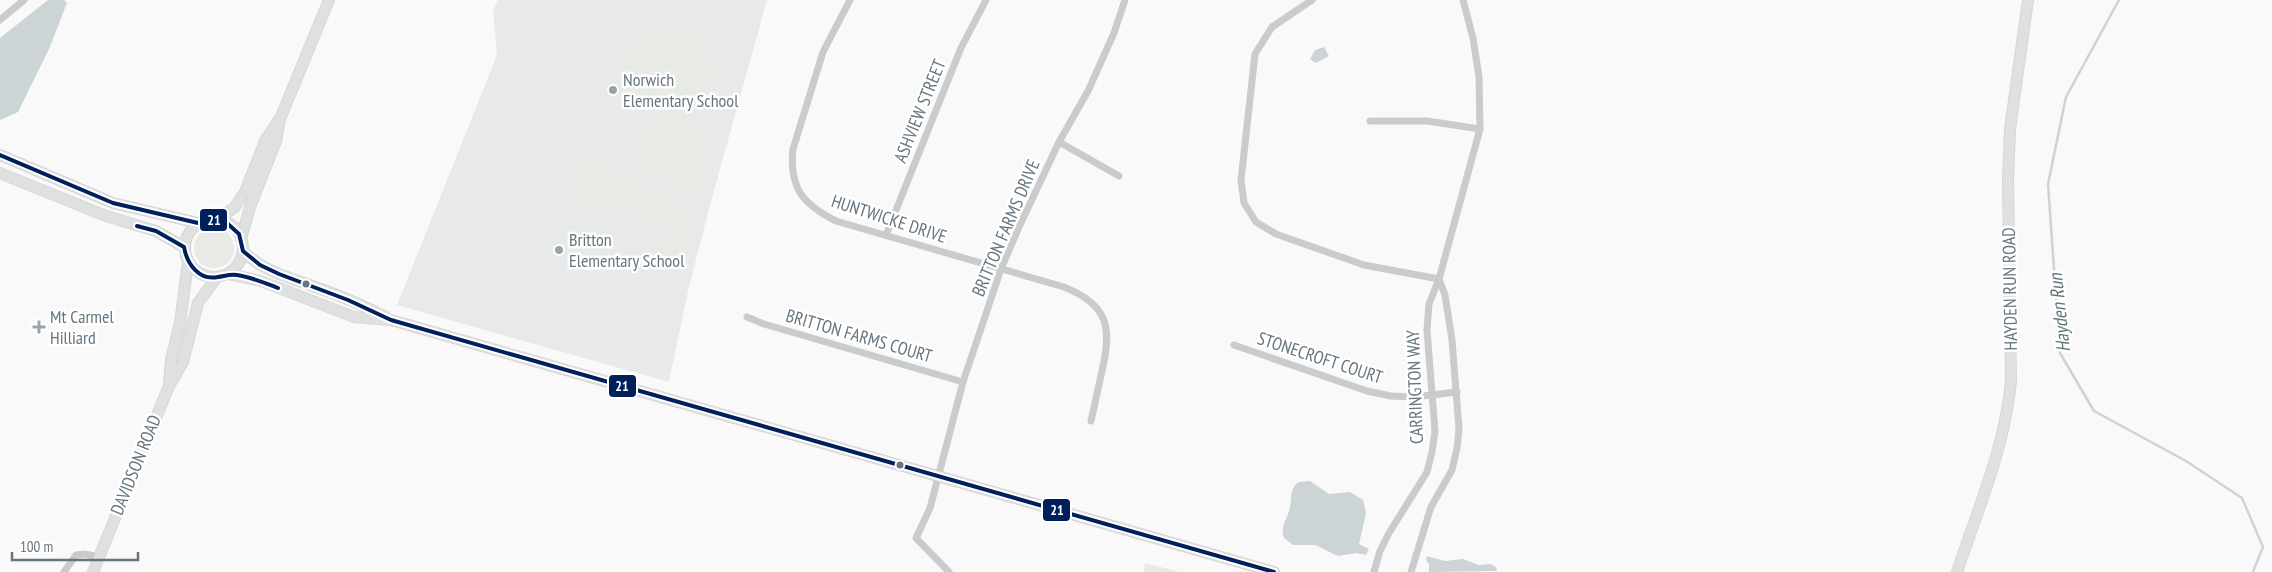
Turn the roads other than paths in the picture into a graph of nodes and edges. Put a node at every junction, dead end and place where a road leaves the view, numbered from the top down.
1 (24, 0) edge
2 (329, 0) edge
3 (850, 0) edge
4 (986, 0) edge
5 (1125, 0) edge
6 (1312, 0) edge
7 (1463, 0) edge
8 (2028, 0) edge
9 (0, 20) edge
10 (280, 119) junction
11 (1370, 121) dead end
12 (1480, 129) junction
13 (1059, 142) junction
14 (0, 155) edge
15 (0, 173) edge
16 (1118, 176) dead end
17 (216, 219) junction
18 (198, 223) junction
19 (886, 235) junction
20 (241, 239) junction
21 (184, 247) junction
22 (243, 250) junction
23 (188, 262) junction
24 (1002, 269) junction
25 (228, 274) junction
26 (217, 277) junction
27 (1439, 279) junction
28 (747, 317) dead end
29 (391, 320) junction
30 (1234, 346) dead end
31 (963, 382) junction
32 (169, 386) junction
33 (1457, 392) junction
34 (1433, 395) junction
35 (1091, 421) dead end
36 (937, 476) junction
37 (99, 557) junction
38 (64, 572) edge
39 (93, 572) edge
40 (949, 572) edge
41 (1274, 572) edge
42 (1374, 572) edge
43 (1411, 572) edge
44 (1956, 572) edge

1 - 9 street
2 - 10 main road
3 - 19 street, HUNTWICKE DRIVE
4 - 19 street, ASHVIEW STREET
5 - 13 street, BRITTON FARMS DRIVE
6 - 27 street
7 - 12 street, CARRINGTON WAY
8 - 44 main road, HAYDEN RUN ROAD
10 - 17 main road
10 - 20 main road
11 - 12 street
12 - 27 street, CARRINGTON WAY
13 - 16 street
13 - 24 street, BRITTON FARMS DRIVE
14 - 18 main road
15 - 21 main road
17 - 18 main road
17 - 20 main road
18 - 21 main road
19 - 24 street, HUNTWICKE DRIVE
20 - 22 main road
21 - 23 main road
22 - 25 main road
22 - 29 main road
23 - 26 main road
23 - 32 main road, DAVIDSON ROAD
24 - 31 street, BRITTON FARMS DRIVE
24 - 35 street, HUNTWICKE DRIVE
25 - 26 main road
25 - 29 main road
26 - 32 main road, DAVIDSON ROAD
27 - 33 street, CARRINGTON WAY
27 - 34 street, CARRINGTON WAY
28 - 31 street, BRITTON FARMS COURT
29 - 36 main road
30 - 34 street, STONECROFT COURT
31 - 36 street, BRITTON FARMS DRIVE
32 - 37 main road, DAVIDSON ROAD
33 - 34 street, STONECROFT COURT
33 - 43 street, CARRINGTON WAY
34 - 42 street, CARRINGTON WAY
36 - 40 street, BRITTON FARMS DRIVE
36 - 41 main road
37 - 38 street
37 - 39 main road, DAVIDSON ROAD

